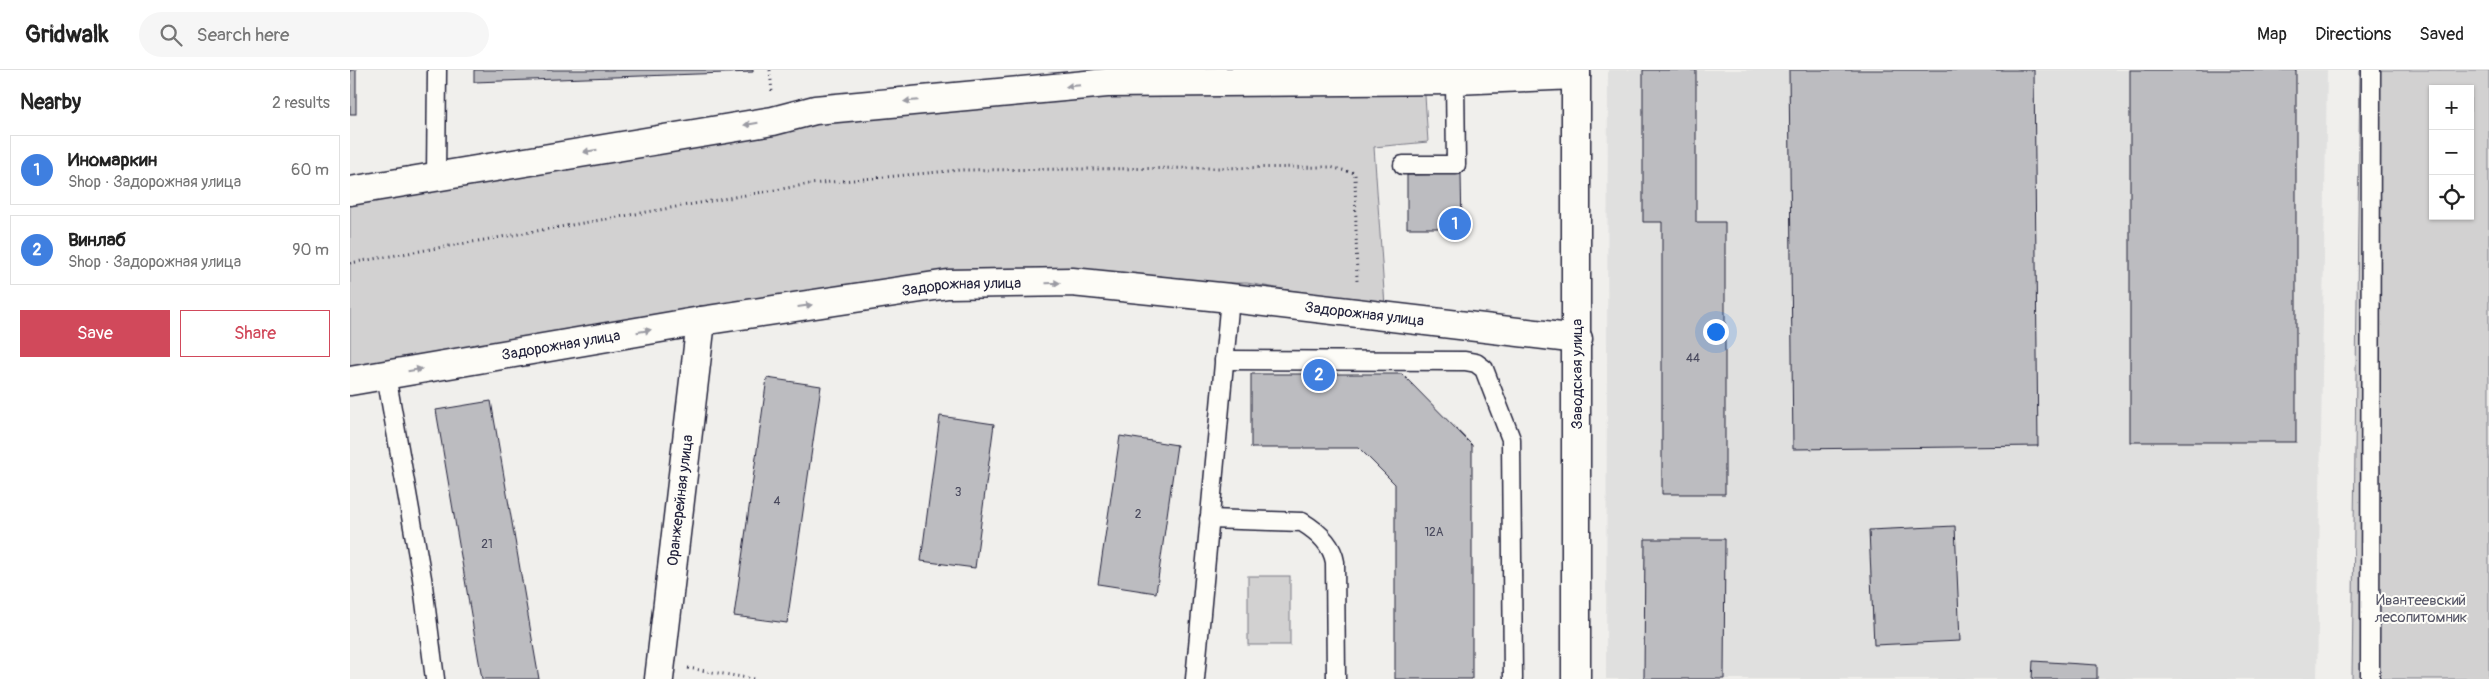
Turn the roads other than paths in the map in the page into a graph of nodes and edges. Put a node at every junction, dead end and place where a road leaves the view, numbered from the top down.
1 (437, 70) edge
2 (2372, 70) edge
3 (1576, 72) edge
4 (1192, 76) edge
5 (1455, 80) junction
6 (1403, 165) dead end
7 (436, 176) junction
8 (350, 191) edge
9 (1230, 298) junction
10 (701, 321) junction
11 (1578, 339) junction
12 (1224, 360) junction
13 (386, 375) junction
14 (350, 381) edge
15 (1210, 519) junction
16 (660, 671) edge
17 (435, 679) edge
18 (1195, 679) edge
19 (1336, 679) edge
20 (1513, 679) edge
21 (1576, 679) edge
22 (2370, 679) edge

1 - 7 lane
2 - 22 lane
3 - 5 street
3 - 11 street, Заводская улица
4 - 5 street
4 -> 7 street
5 - 6 lane
7 - 8 street
10 -> 9 street, Задорожная улица
9 - 11 street, Задорожная улица
9 - 12 lane
13 -> 10 street, Задорожная улица
10 - 16 street, Оранжерейная улица
11 - 21 street, Заводская улица
12 - 15 lane
12 - 20 lane
13 - 14 street, Задорожная улица
13 - 17 lane
15 - 18 lane
15 - 19 lane

